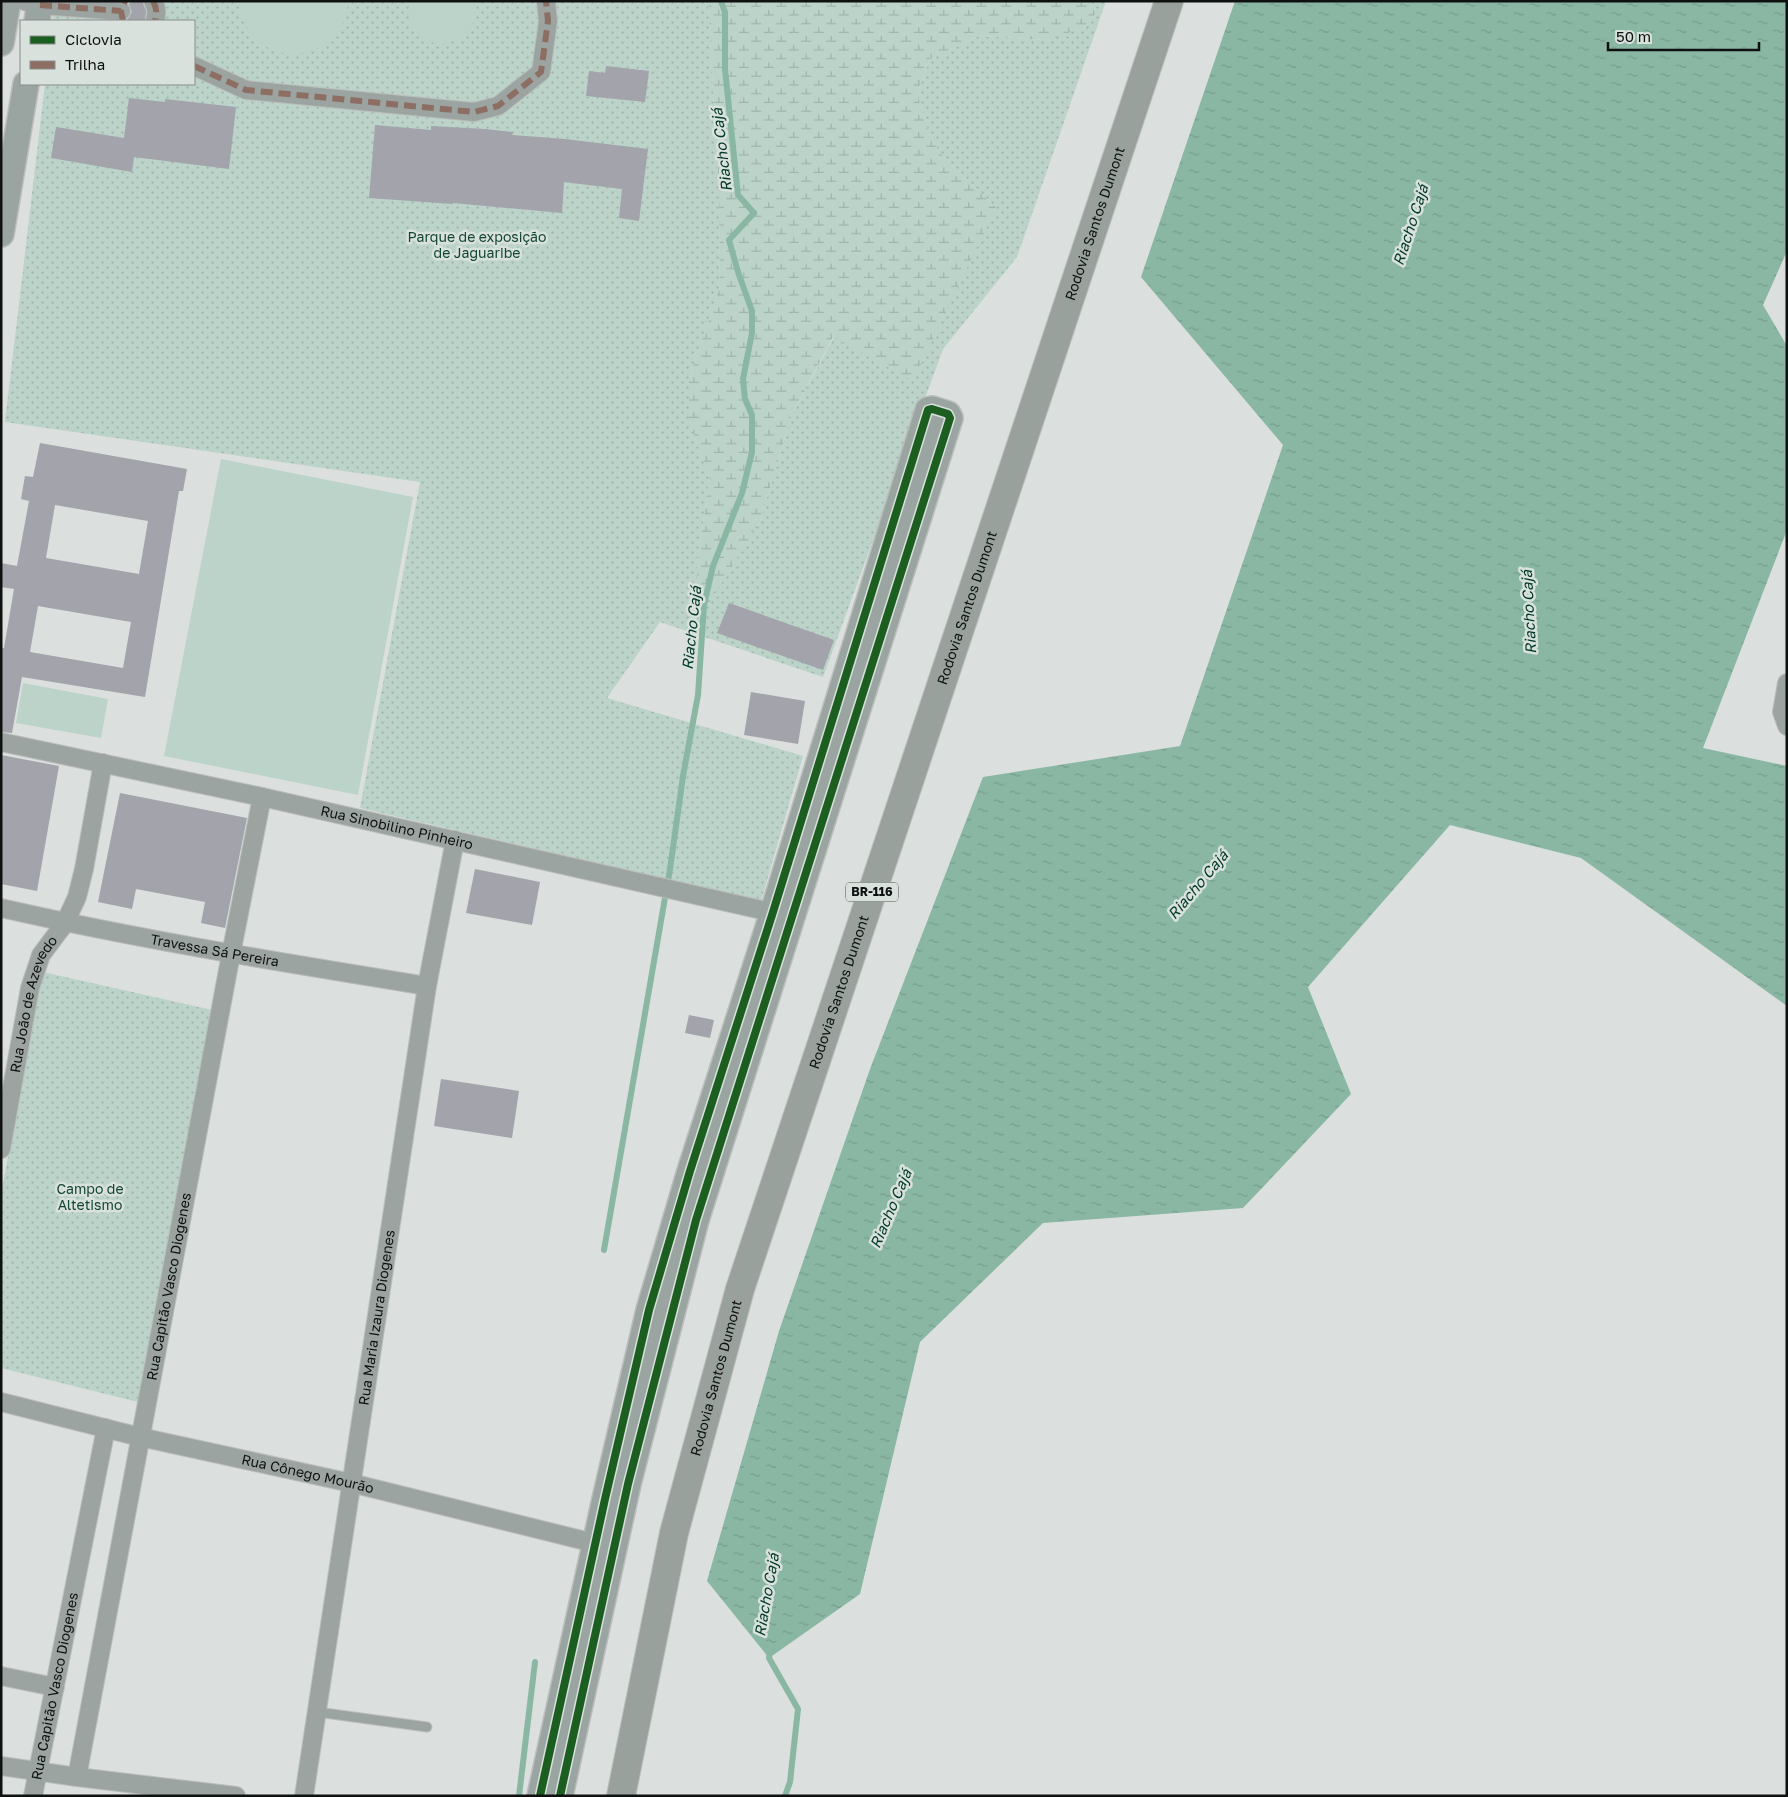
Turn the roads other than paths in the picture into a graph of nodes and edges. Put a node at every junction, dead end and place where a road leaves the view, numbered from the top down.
1 (8, 1) edge
2 (546, 1) edge
3 (1169, 1) edge
4 (35, 7) edge
5 (123, 11) edge
6 (1, 43) edge
7 (195, 66) edge
8 (26, 85) edge
9 (1, 234) edge
10 (928, 410) dead end
11 (1787, 683) edge
12 (1787, 726) edge
13 (1, 742) edge
14 (103, 763) junction
15 (262, 797) junction
16 (454, 840) junction
17 (1, 908) edge
18 (783, 914) junction
19 (65, 923) junction
20 (231, 954) junction
21 (427, 986) junction
22 (1, 1149) edge
23 (1, 1402) edge
24 (106, 1428) junction
25 (140, 1437) junction
26 (352, 1483) junction
27 (604, 1545) junction
28 (1, 1676) edge
29 (55, 1686) junction
30 (317, 1712) junction
31 (427, 1727) dead end
32 (1, 1766) edge
33 (38, 1772) junction
34 (77, 1777) junction
35 (34, 1796) edge
36 (236, 1796) edge
37 (304, 1796) edge
38 (540, 1796) edge
39 (560, 1796) edge
40 (621, 1796) edge

1 - 6 street
2 - 7 street
3 - 40 highway, Rodovia Santos Dumont / BR-116
4 - 5 street
8 - 9 street
10 - 18 street
11 - 12 street
13 - 14 street, Rua Sinobilino Pinheiro
14 - 15 street, Rua Sinobilino Pinheiro
14 - 19 street, Rua João de Azevedo
15 - 16 street, Rua Sinobilino Pinheiro
15 - 20 street, Rua Capitão Vasco Diogenes
16 - 18 street, Rua Sinobilino Pinheiro
16 - 21 street, Rua Maria Izaura Diogenes
17 - 19 street, Travessa Sá Pereira
18 - 27 street
19 - 20 street, Travessa Sá Pereira
19 - 22 street, Rua João de Azevedo
20 - 21 street, Travessa Sá Pereira
20 - 25 street, Rua Capitão Vasco Diogenes
21 - 26 street, Rua Maria Izaura Diogenes
23 - 24 street, Rua Cônego Mourão
24 - 25 street, Rua Cônego Mourão
24 - 29 street, Rua Capitão Vasco Diogenes
25 - 26 street, Rua Cônego Mourão
25 - 34 street, Rua Capitão Vasco Diogenes
26 - 27 street, Rua Cônego Mourão
26 - 30 street, Rua Maria Izaura Diogenes
27 - 38 street
27 - 39 street
28 - 29 street
29 - 33 street, Rua Capitão Vasco Diogenes
30 - 31 lane
30 - 37 street, Rua Maria Izaura Diogenes
32 - 33 street
33 - 34 street
33 - 35 street, Rua Capitão Vasco Diogenes
34 - 36 street

